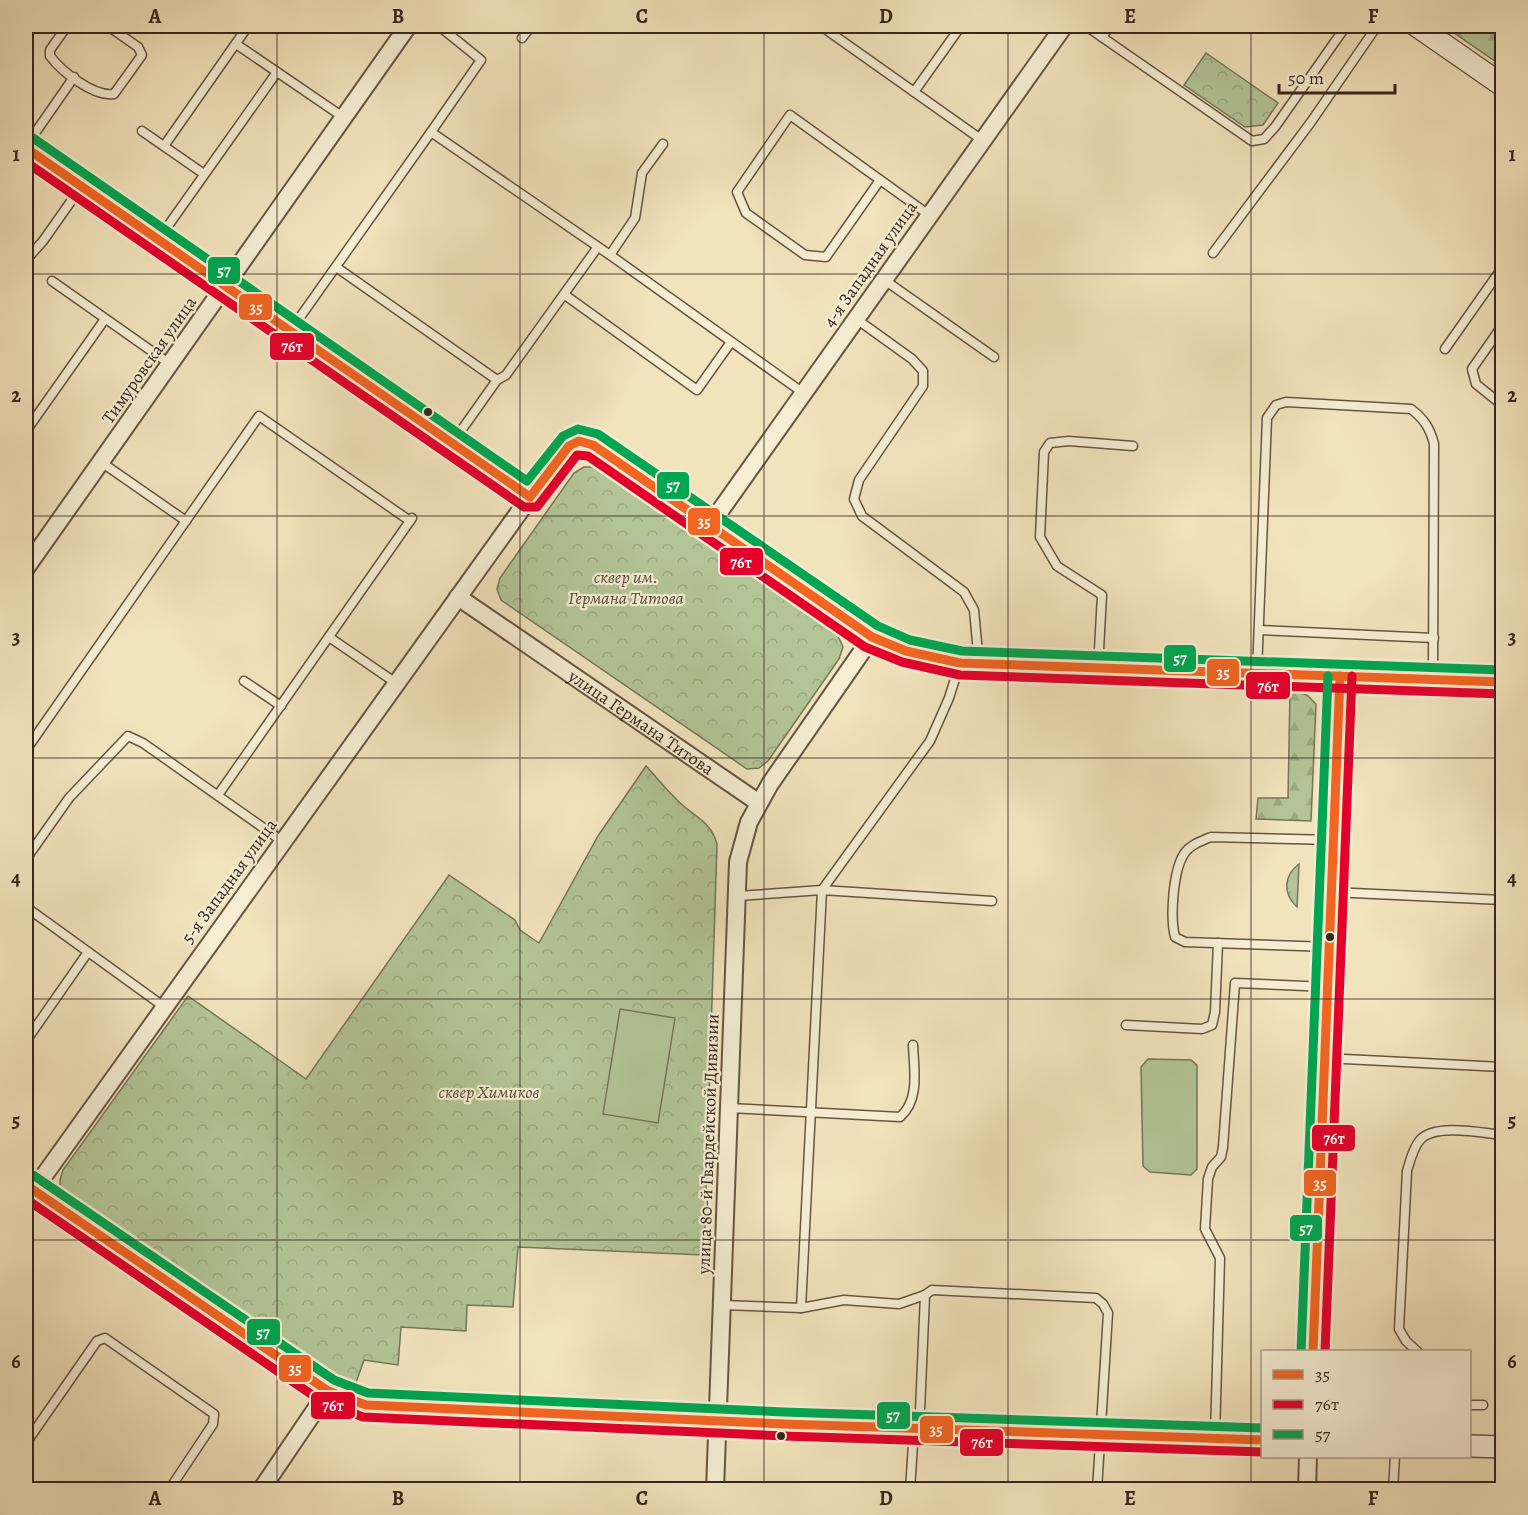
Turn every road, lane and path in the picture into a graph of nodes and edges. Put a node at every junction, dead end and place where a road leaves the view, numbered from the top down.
1 (67, 26) edge
2 (108, 26) edge
3 (248, 26) edge
4 (408, 26) edge
5 (439, 26) edge
6 (531, 26) edge
7 (961, 26) edge
8 (1064, 26) edge
9 (1086, 26) edge
10 (1110, 26) edge
11 (1346, 26) edge
12 (1377, 26) edge
13 (1417, 26) edge
14 (828, 31) dead end
15 (1102, 37) junction
16 (522, 38) dead end
17 (236, 44) junction
18 (277, 72) junction
19 (74, 77) junction
20 (1503, 85) edge
21 (914, 92) junction
22 (343, 117) junction
23 (142, 130) dead end
24 (430, 132) junction
25 (982, 140) junction
26 (663, 144) dead end
27 (164, 146) junction
28 (26, 147) edge
29 (204, 174) junction
30 (880, 180) junction
31 (81, 187) junction
32 (929, 214) junction
33 (158, 240) junction
34 (597, 248) junction
35 (1213, 253) dead end
36 (610, 255) junction
37 (26, 260) edge
38 (336, 267) junction
39 (1503, 268) edge
40 (883, 279) junction
41 (52, 281) dead end
42 (224, 287) junction
43 (565, 295) junction
44 (855, 318) junction
45 (105, 319) junction
46 (1503, 326) edge
47 (289, 332) junction
48 (731, 342) junction
49 (1446, 349) dead end
50 (994, 357) dead end
51 (170, 364) junction
52 (497, 380) junction
53 (802, 392) junction
54 (1503, 405) edge
55 (26, 431) edge
56 (452, 443) junction
57 (1133, 446) dead end
58 (101, 462) junction
59 (530, 497) junction
60 (186, 521) junction
61 (710, 525) junction
62 (26, 568) edge
63 (458, 597) junction
64 (1259, 630) junction
65 (329, 637) junction
66 (872, 637) junction
67 (1434, 638) junction
68 (969, 663) junction
69 (1098, 669) junction
70 (1257, 673) junction
71 (1340, 676) junction
72 (1433, 680) junction
73 (244, 681) dead end
74 (1503, 682) edge
75 (396, 683) junction
76 (281, 706) junction
77 (26, 750) edge
78 (218, 795) junction
79 (759, 803) junction
80 (1334, 840) junction
81 (282, 841) junction
82 (26, 859) edge
83 (822, 890) junction
84 (1332, 892) junction
85 (738, 896) junction
86 (1503, 900) edge
87 (992, 901) dead end
88 (26, 907) edge
89 (1218, 943) junction
90 (1330, 946) junction
91 (88, 952) junction
92 (1328, 987) junction
93 (163, 1006) junction
94 (1125, 1025) dead end
95 (26, 1041) edge
96 (913, 1045) dead end
97 (1325, 1058) junction
98 (1503, 1067) edge
99 (729, 1108) junction
100 (811, 1112) junction
101 (1503, 1135) edge
102 (29, 1188) edge
103 (926, 1295) junction
104 (722, 1305) junction
105 (801, 1308) junction
106 (1313, 1350) edge
107 (1416, 1350) edge
108 (328, 1391) junction
109 (1471, 1405) edge
110 (1483, 1405) dead end
111 (717, 1421) junction
112 (915, 1429) junction
113 (1100, 1436) junction
114 (1215, 1439) junction
115 (1261, 1440) edge
116 (26, 1443) edge
117 (1471, 1446) edge
118 (1503, 1447) edge
119 (1308, 1458) edge
120 (1395, 1458) edge
121 (169, 1490) edge
122 (261, 1490) edge
123 (715, 1490) edge
124 (910, 1490) edge
125 (1097, 1490) edge
126 (1307, 1490) edge
127 (1393, 1490) edge

1 - 19 lane
2 - 19 lane
3 - 17 lane
4 - 22 street, Тимуровская улица
5 - 24 lane
6 - 16 lane
7 - 21 lane
8 - 25 street, 4-я Западная улица
9 - 15 lane
10 - 15 lane
11 - 15 lane
12 - 35 lane
13 - 20 street
14 - 21 lane
17 - 18 lane
17 - 27 lane
18 - 22 lane
18 - 29 lane
19 - 28 lane
21 - 25 lane
22 - 42 street, Тимуровская улица
23 - 27 lane
24 - 34 lane
24 - 38 lane
25 - 32 street, 4-я Западная улица
26 - 36 lane
27 - 29 lane
28 - 31 street
29 - 33 lane
30 - 30 lane
30 - 32 lane
31 - 33 street
31 - 37 lane
32 - 40 street, 4-я Западная улица
33 - 42 street
34 - 36 lane
34 - 43 lane
36 - 48 lane
38 - 47 lane
38 - 52 lane
39 - 49 lane
40 - 44 street, 4-я Западная улица
40 - 50 lane
41 - 45 lane
42 - 47 street
42 - 51 street, Тимуровская улица
43 - 48 lane
43 - 52 lane
44 - 53 street, 4-я Западная улица
44 - 68 lane
45 - 51 lane
45 - 55 lane
46 - 54 lane
47 - 56 street
48 - 53 lane
51 - 58 street, Тимуровская улица
52 - 56 lane
53 - 61 street, 4-я Западная улица
56 - 59 street
57 - 69 lane
58 - 60 lane
58 - 62 street, Тимуровская улица
59 - 61 street
59 - 63 street
60 - 65 lane
60 - 77 lane
61 - 66 street
63 - 75 street, 5-я Западная улица
63 - 79 street, улица Германа Титова
64 - 67 lane
64 - 67 lane
64 - 70 lane
65 - 75 lane
65 - 76 lane
66 - 68 street
66 - 79 street
67 - 72 lane
68 - 69 street
68 - 83 lane
69 - 70 street
70 - 71 street
71 - 72 street
71 - 80 street
72 - 74 street
73 - 76 lane
75 - 81 street, 5-я Западная улица
76 - 78 lane
78 - 81 lane
78 - 82 lane
79 - 85 street, улица 80-й Гвардейской Дивизии
80 - 84 street
80 - 89 lane
81 - 93 street, 5-я Западная улица
83 - 85 lane
83 - 87 lane
83 - 100 lane
84 - 86 lane
84 - 90 street
85 - 99 street, улица 80-й Гвардейской Дивизии
88 - 91 lane
89 - 90 lane
89 - 94 lane
90 - 92 street
91 - 93 lane
91 - 95 lane
92 - 97 street
92 - 114 lane
93 - 102 street, 5-я Западная улица
96 - 100 lane
97 - 98 lane
97 - 106 street
99 - 100 lane
99 - 104 street, улица 80-й Гвардейской Дивизии
100 - 105 lane
101 - 107 lane
102 - 108 street
103 - 105 lane
103 - 112 lane
103 - 113 lane
104 - 105 lane
104 - 111 street, улица 80-й Гвардейской Дивизии
108 - 111 street
108 - 122 street
109 - 110 lane
111 - 112 street
111 - 123 street, улица 80-й Гвардейской Дивизии
112 - 113 street
112 - 124 lane
113 - 114 street
113 - 125 lane
114 - 115 street
116 - 121 lane
117 - 118 street
119 - 126 street
120 - 127 lane

